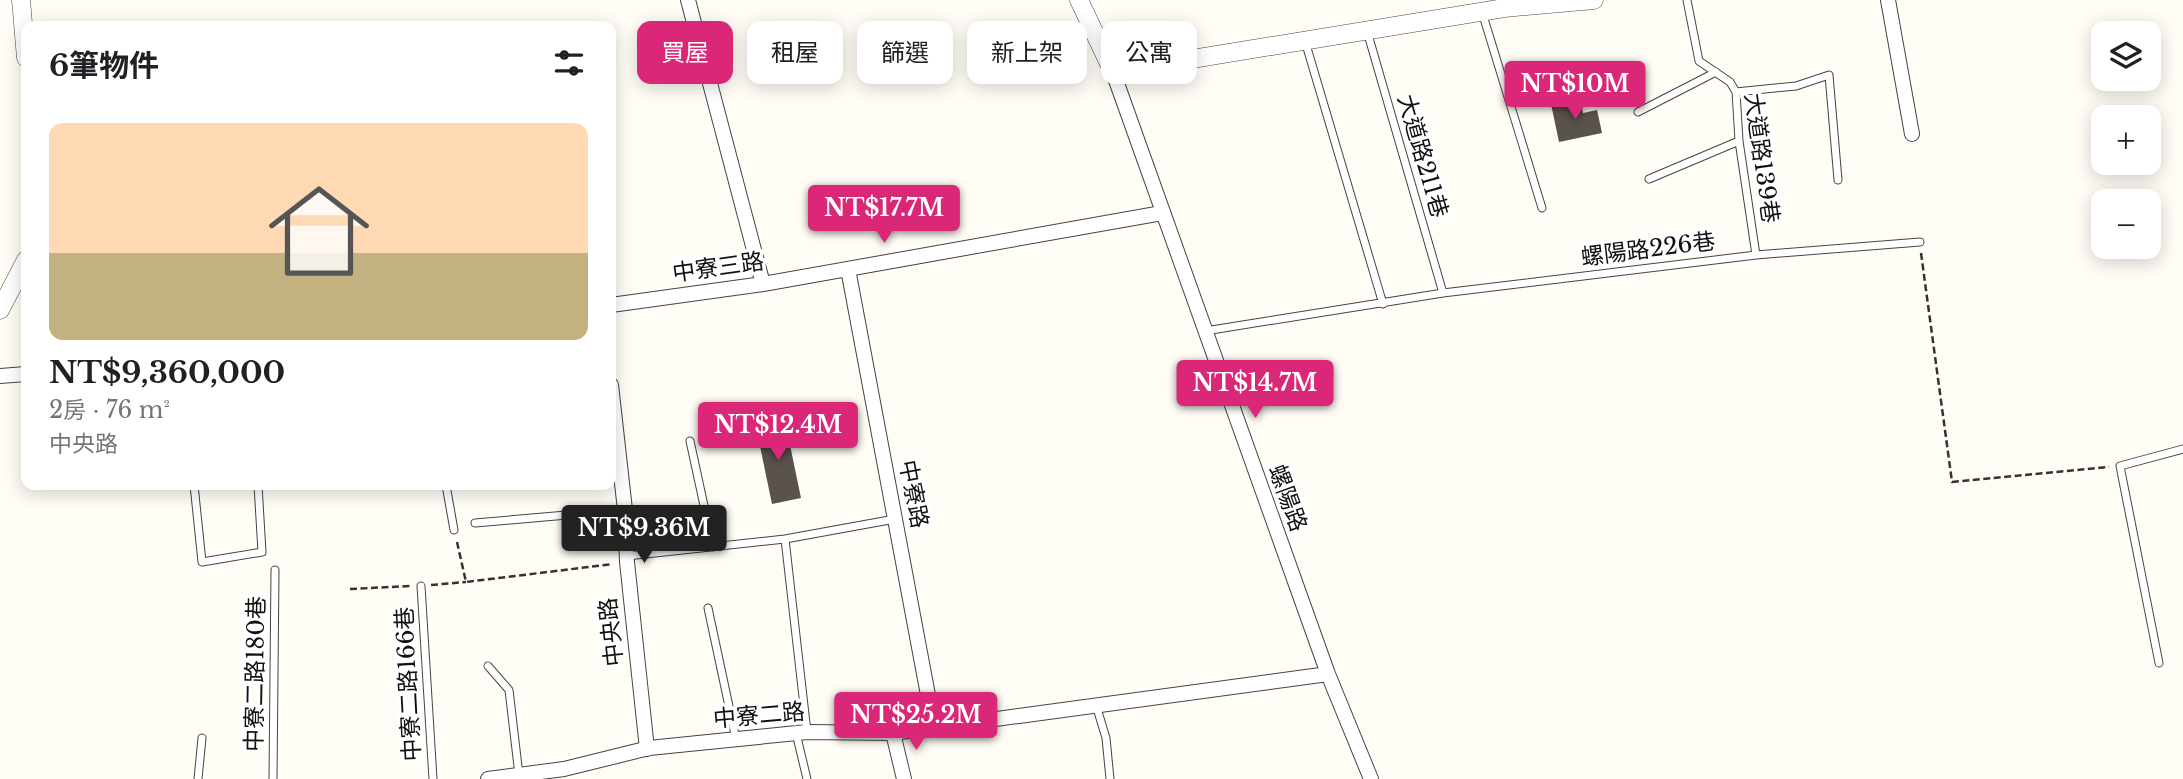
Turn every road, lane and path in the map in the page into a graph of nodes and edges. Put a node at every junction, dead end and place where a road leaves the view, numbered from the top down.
1 (21, 0) edge
2 (688, 0) edge
3 (1079, 0) edge
4 (1594, 0) edge
5 (1687, 0) edge
6 (1888, 0) edge
7 (1523, 3) edge
8 (1482, 12) junction
9 (23, 21) edge
10 (1367, 30) junction
11 (1305, 40) junction
12 (1101, 47) edge
13 (1197, 58) edge
14 (1716, 72) junction
15 (1117, 84) edge
16 (1736, 92) junction
17 (1638, 112) dead end
18 (1912, 134) dead end
19 (1739, 141) junction
20 (1649, 179) dead end
21 (1838, 180) dead end
22 (1542, 208) dead end
23 (1162, 213) junction
24 (1920, 242) joint
25 (1756, 255) junction
26 (848, 269) junction
27 (21, 270) edge
28 (763, 284) junction
29 (1443, 293) junction
30 (616, 302) edge
31 (1383, 304) junction
32 (0, 310) edge
33 (1204, 331) junction
34 (21, 374) edge
35 (0, 376) edge
36 (616, 430) edge
37 (690, 441) dead end
38 (2183, 449) edge
39 (2120, 466) junction
40 (195, 490) edge
41 (258, 490) edge
42 (447, 490) edge
43 (625, 510) junction
44 (895, 519) junction
45 (475, 523) dead end
46 (454, 530) joint
47 (785, 539) junction
48 (713, 547) junction
49 (627, 559) junction
50 (275, 570) dead end
51 (466, 582) junction
52 (422, 586) junction
53 (350, 589) dead end
54 (708, 608) dead end
55 (2159, 663) dead end
56 (488, 666) dead end
57 (1328, 674) junction
58 (1096, 705) junction
59 (934, 727) junction
60 (802, 732) junction
61 (893, 733) junction
62 (202, 738) dead end
63 (736, 739) junction
64 (647, 749) junction
65 (565, 774) edge
66 (519, 775) junction
67 (198, 779) edge
68 (273, 779) edge
69 (433, 779) edge
70 (488, 779) edge
71 (807, 779) edge
72 (904, 779) edge
73 (1110, 779) edge
74 (1371, 779) edge

1 - 9 street
2 - 28 street
3 - 12 street
4 - 7 street
5 - 14 lane, 大道路139巷
6 - 18 street
7 - 8 street
8 - 10 street
8 - 22 lane
10 - 11 street
10 - 29 lane, 大道路211巷
11 - 13 street
11 - 31 lane
14 - 16 lane, 大道路139巷
14 - 17 lane
15 - 23 street, 螺陽路
16 - 19 lane, 大道路139巷
16 - 21 lane
19 - 20 lane
19 - 25 lane, 大道路139巷
23 - 26 street, 中寮三路
23 - 33 street, 螺陽路
24 - 25 lane, 螺陽路226巷
24 - 39 path
25 - 29 lane, 螺陽路226巷
26 - 28 street, 中寮三路
26 - 44 street, 中寮路
27 - 32 street
28 - 30 street, 中寮三路
29 - 31 lane, 螺陽路226巷
31 - 33 lane, 螺陽路226巷
33 - 57 street, 螺陽路
34 - 35 street
36 - 43 street, 中央路
37 - 48 lane
38 - 39 lane
39 - 55 lane
40 - 41 lane
42 - 46 lane
43 - 45 lane
43 - 49 street, 中央路
44 - 47 lane
44 - 59 street, 中寮路
46 - 51 path
47 - 48 lane
47 - 60 lane
48 - 49 lane
49 - 51 path
49 - 64 street, 中央路
50 - 68 lane, 中寮二路180巷
51 - 52 path
52 - 53 path
52 - 69 lane, 中寮二路166巷
54 - 63 lane
56 - 66 lane
57 - 58 street, 中寮二路
57 - 74 street, 螺陽路
58 - 59 street, 中寮二路
58 - 73 lane
59 - 61 street, 中寮二路
60 - 61 street, 中寮二路
60 - 63 street, 中寮二路
60 - 71 lane
61 - 72 street
62 - 67 lane
63 - 64 street, 中寮二路
64 - 65 street, 中寮二路
65 - 66 street, 中寮二路
66 - 70 street, 中寮二路

